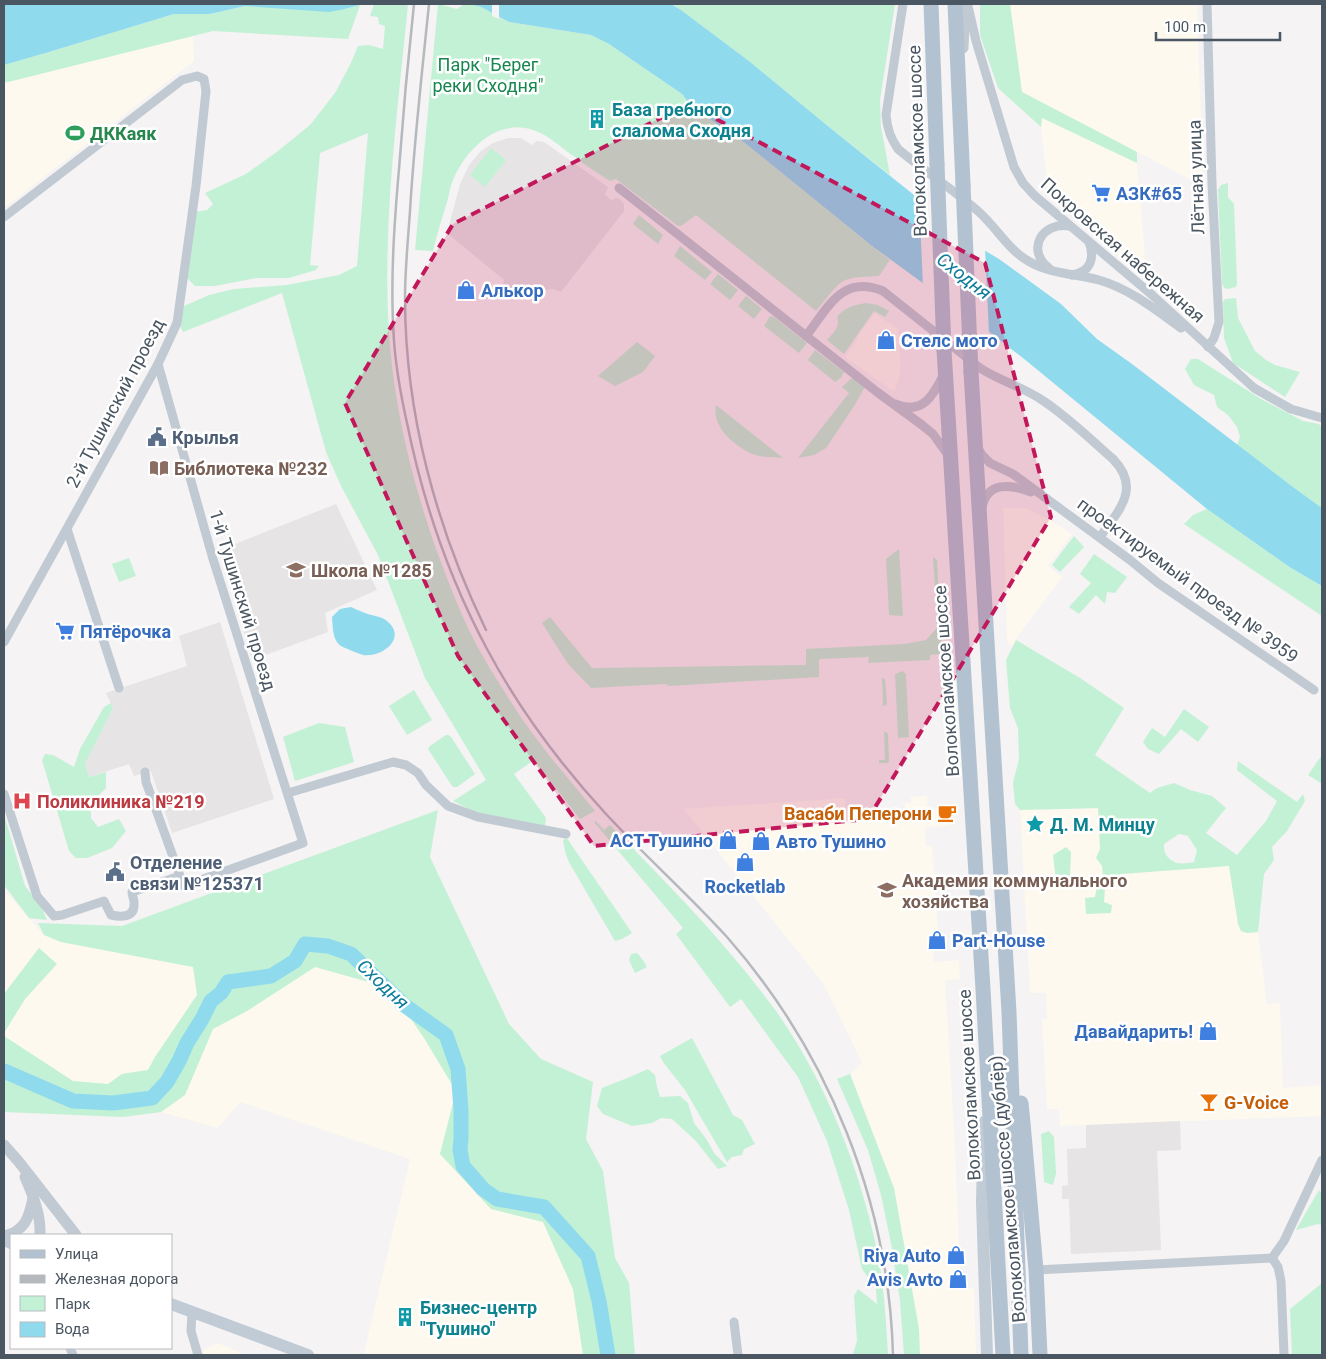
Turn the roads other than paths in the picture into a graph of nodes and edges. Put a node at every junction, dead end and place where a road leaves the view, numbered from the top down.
1 (903, 4) edge
2 (930, 4) edge
3 (955, 4) edge
4 (966, 4) edge
5 (1207, 4) edge
6 (959, 102) junction
7 (618, 188) dead end
8 (4, 217) edge
9 (1071, 226) junction
10 (1089, 242) junction
11 (1051, 270) junction
12 (1072, 275) junction
13 (806, 336) junction
14 (1208, 347) junction
15 (158, 364) junction
16 (945, 371) junction
17 (887, 399) junction
18 (1322, 418) edge
19 (975, 443) junction
20 (951, 459) junction
21 (1043, 496) junction
22 (980, 519) junction
23 (67, 529) junction
24 (1100, 537) junction
25 (4, 642) edge
26 (119, 688) dead end
27 (1314, 690) dead end
28 (145, 772) dead end
29 (288, 793) junction
30 (4, 794) edge
31 (566, 834) dead end
32 (180, 876) junction
33 (1009, 1020) junction
34 (987, 1067) junction
35 (4, 1145) edge
36 (1322, 1160) edge
37 (18, 1162) junction
38 (34, 1196) junction
39 (40, 1234) edge
40 (75, 1234) edge
41 (4, 1236) edge
42 (1272, 1258) junction
43 (1036, 1270) junction
44 (172, 1304) edge
45 (192, 1312) junction
46 (734, 1322) dead end
47 (198, 1355) edge
48 (308, 1355) edge
49 (738, 1355) edge
50 (987, 1355) edge
51 (1003, 1355) edge
52 (1021, 1355) edge
53 (1040, 1355) edge
54 (1284, 1355) edge

1 - 11 street, Покровская набережная
2 - 16 main road, Волоколамское шоссе, bridge
3 - 6 main road
4 - 6 street
4 - 9 street, Покровская набережная
5 - 14 street, Лётная улица
6 - 19 main road, bridge
7 - 13 street
8 - 15 street, 2-й Тушинский проезд
9 - 10 street, Покровская набережная
9 - 11 street
10 - 12 street
10 - 14 street, Покровская набережная
11 - 12 street, Покровская набережная
12 - 14 street, Покровская набережная
13 - 17 street
13 - 24 street
14 - 18 street, Покровская набережная
15 - 23 street, 2-й Тушинский проезд
15 - 29 street, 1-й Тушинский проезд
16 - 17 street
16 - 20 main road, Волоколамское шоссе
17 - 20 street
19 - 21 street, проектируемый проезд № 3959
19 - 22 main road
20 - 34 main road, Волоколамское шоссе
21 - 22 street, проектируемый проезд № 3959
21 - 24 street, проектируемый проезд № 3959
22 - 33 main road
23 - 25 street, 2-й Тушинский проезд
23 - 26 street
24 - 27 street, проектируемый проезд № 3959
28 - 32 street
29 - 31 street
29 - 32 street, 1-й Тушинский проезд
30 - 32 street
33 - 43 main road, Волоколамское шоссе (дублёр)
33 - 52 main road
34 - 50 main road, Волоколамское шоссе (дублёр)
34 - 51 main road, Волоколамское шоссе
35 - 37 street
36 - 42 street
37 - 38 street
37 - 40 street
38 - 39 street
38 - 41 street
42 - 43 street
42 - 54 street
43 - 53 main road, Волоколамское шоссе (дублёр)
44 - 45 main road
45 - 47 street
45 - 48 main road
46 - 49 street

